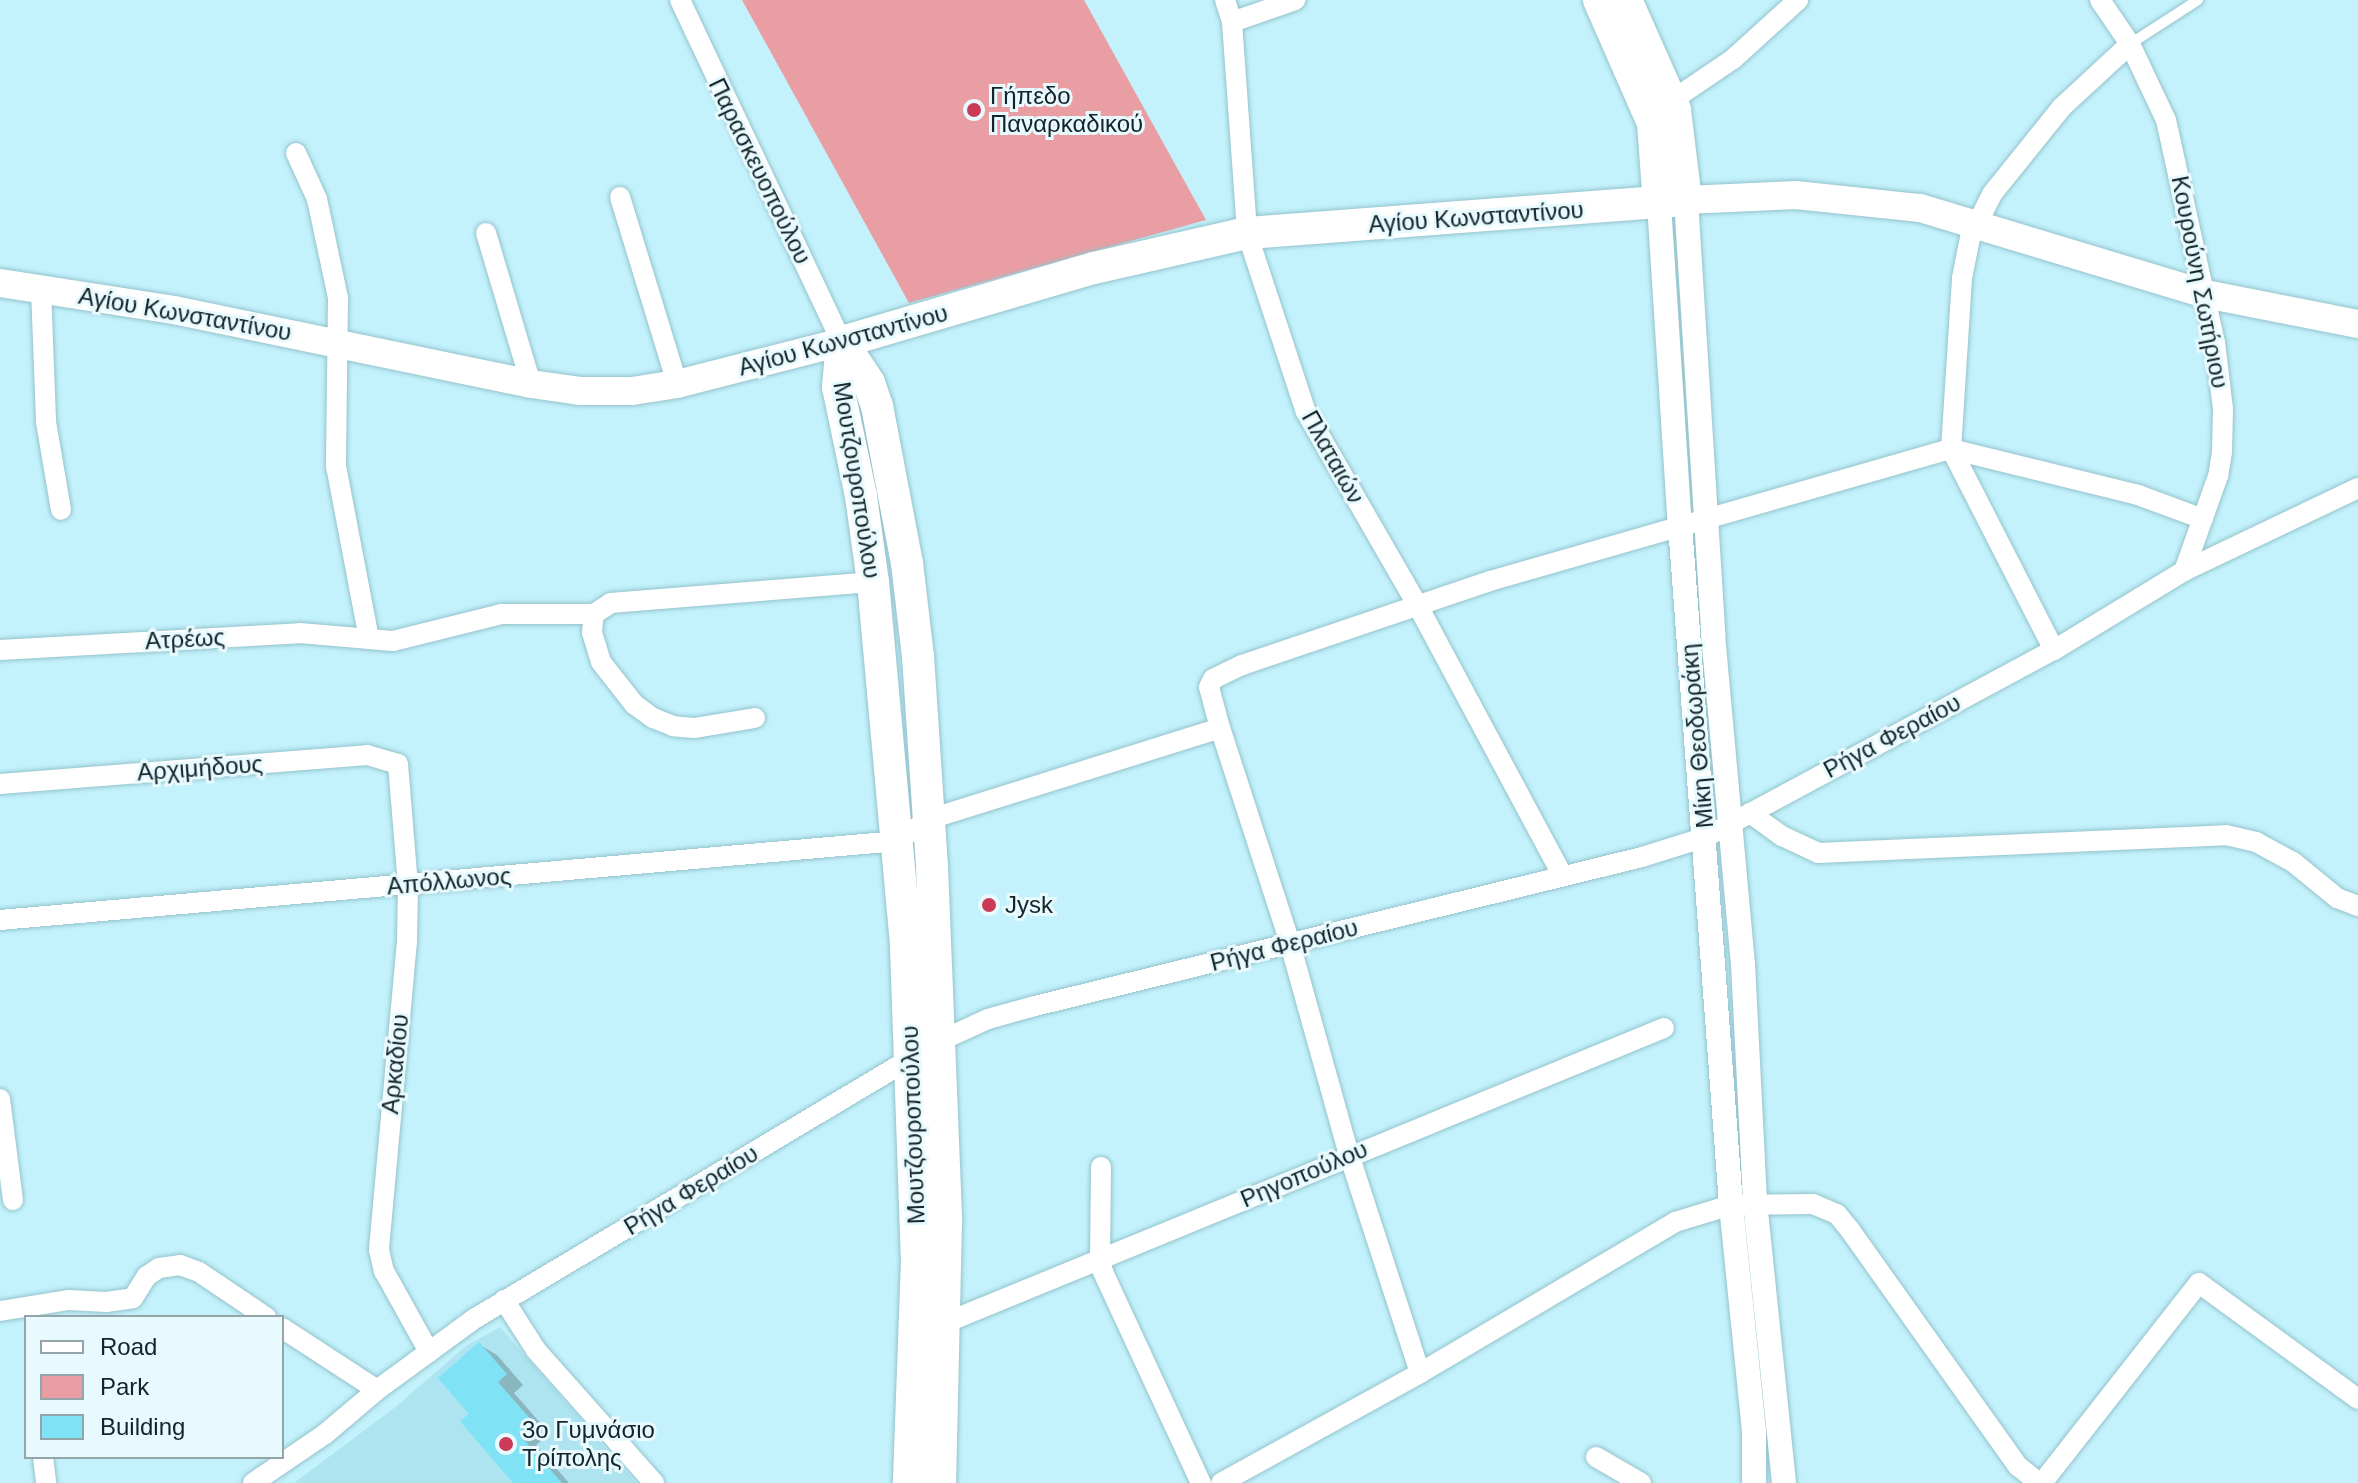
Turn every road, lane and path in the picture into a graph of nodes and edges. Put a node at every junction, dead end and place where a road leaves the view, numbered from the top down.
1 (680, 0) edge
2 (1225, 0) edge
3 (1295, 0) edge
4 (1599, 0) edge
5 (1626, 0) edge
6 (1798, 0) edge
7 (2100, 0) edge
8 (2198, 0) edge
9 (1232, 22) junction
10 (2130, 44) junction
11 (1671, 101) junction
12 (296, 153) dead end
13 (620, 197) dead end
14 (1673, 202) junction
15 (1975, 223) junction
16 (486, 233) dead end
17 (1247, 233) junction
18 (0, 283) edge
19 (41, 289) junction
20 (2205, 294) junction
21 (2358, 324) edge
22 (842, 342) junction
23 (339, 343) junction
24 (531, 384) junction
25 (677, 384) junction
26 (1951, 449) junction
27 (2358, 488) edge
28 (61, 510) dead end
29 (1705, 519) junction
30 (2203, 519) junction
31 (1680, 525) junction
32 (2184, 571) junction
33 (873, 582) junction
34 (1418, 606) junction
35 (594, 614) junction
36 (369, 639) junction
37 (0, 650) edge
38 (2054, 650) junction
39 (755, 718) dead end
40 (1220, 728) junction
41 (398, 764) joint
42 (0, 784) edge
43 (930, 819) junction
44 (1740, 820) junction
45 (1706, 837) junction
46 (897, 841) junction
47 (1562, 875) junction
48 (408, 885) junction
49 (2358, 906) edge
50 (0, 920) edge
51 (1290, 943) junction
52 (1664, 1028) dead end
53 (940, 1041) junction
54 (912, 1059) junction
55 (0, 1099) edge
56 (1349, 1155) junction
57 (1101, 1167) dead end
58 (13, 1200) dead end
59 (1743, 1204) junction
60 (1100, 1260) junction
61 (504, 1300) junction
62 (0, 1311) edge
63 (34, 1311) edge
64 (263, 1315) edge
65 (945, 1323) junction
66 (284, 1329) edge
67 (429, 1352) junction
68 (1420, 1373) junction
69 (377, 1390) junction
70 (2358, 1399) edge
71 (1596, 1457) dead end
72 (43, 1459) edge
73 (46, 1483) edge
74 (253, 1483) edge
75 (654, 1483) edge
76 (909, 1483) edge
77 (940, 1483) edge
78 (1201, 1483) edge
79 (1221, 1483) edge
80 (1641, 1483) edge
81 (1754, 1483) edge
82 (1784, 1483) edge
83 (2040, 1483) edge

1 - 22 street, Παρασκευοπούλου
2 - 9 street, Πλαταιών
3 - 9 street
4 - 14 main road, Μίκη Θεοδωράκη
5 - 11 main road, Μίκη Θεοδωράκη
6 - 11 street
7 - 10 street, Κουρούνη Σωτήριου
8 - 10 lane
9 - 17 street, Πλαταιών
10 - 15 street
10 - 20 street, Κουρούνη Σωτήριου
11 - 14 main road, Μίκη Θεοδωράκη
12 - 23 street
13 - 25 street
14 - 15 main road
14 - 17 main road, Αγίου Κωνσταντίνου
14 - 29 street, Μίκη Θεοδωράκη
14 - 31 street, Μίκη Θεοδωράκη
15 - 20 main road
15 - 26 street
16 - 24 street
17 - 22 main road, Αγίου Κωνσταντίνου
17 - 34 street, Πλαταιών
18 - 19 main road, Αγίου Κωνσταντίνου
19 - 23 main road, Αγίου Κωνσταντίνου
19 - 28 street
20 - 21 main road
20 - 30 street, Κουρούνη Σωτήριου
22 - 25 main road, Αγίου Κωνσταντίνου
22 - 33 main road, Μουτζουροπούλου
22 - 43 main road, Μουτζουροπούλου
23 - 24 main road, Αγίου Κωνσταντίνου
23 - 36 street
24 - 25 main road, Αγίου Κωνσταντίνου
26 - 29 street
26 - 30 street
26 - 38 street
27 - 32 street, Ρήγα Φεραίου
29 - 31 street
29 - 44 street, Μίκη Θεοδωράκη
30 - 32 street, Κουρούνη Σωτήριου
31 - 34 street
31 - 45 street, Μίκη Θεοδωράκη
32 - 38 street, Ρήγα Φεραίου
33 - 35 street, Ατρέως
33 - 46 main road, Μουτζουροπούλου
34 - 40 street
34 - 47 street, Πλαταιών
35 - 36 street, Ατρέως
35 - 39 street
36 - 37 street, Ατρέως
38 - 44 street, Ρήγα Φεραίου
40 - 43 street
40 - 51 street
41 - 42 street, Αρχιμήδους
41 - 48 street, Αρκαδίου
43 - 46 street
43 - 53 main road, Μουτζουροπούλου
44 - 45 street, Ρήγα Φεραίου
44 - 49 street
44 - 59 street, Μίκη Θεοδωράκη
45 - 47 street, Ρήγα Φεραίου
45 - 59 street, Μίκη Θεοδωράκη
46 - 48 street, Απόλλωνος
46 - 54 main road, Μουτζουροπούλου
47 - 51 street, Ρήγα Φεραίου
48 - 50 street, Απόλλωνος
48 - 67 street, Αρκαδίου
51 - 53 street, Ρήγα Φεραίου
51 - 56 street
52 - 56 street, Ρηγοπούλου
53 - 54 street, Ρήγα Φεραίου
53 - 65 main road, Μουτζουροπούλου
54 - 61 street, Ρήγα Φεραίου
54 - 76 main road, Μουτζουροπούλου
55 - 58 street
56 - 60 street, Ρηγοπούλου
56 - 68 street
57 - 60 street
59 - 68 street
59 - 81 street, Μίκη Θεοδωράκη
59 - 82 street, Μίκη Θεοδωράκη
59 - 83 street
60 - 65 street, Ρηγοπούλου
60 - 78 street
61 - 67 street, Ρήγα Φεραίου
61 - 75 street
62 - 63 street
63 - 64 street
65 - 77 main road, Μουτζουροπούλου
66 - 69 street
67 - 69 street, Ρήγα Φεραίου
68 - 79 street
69 - 74 street, Ρήγα Φεραίου
70 - 83 street
71 - 80 street
72 - 73 street

